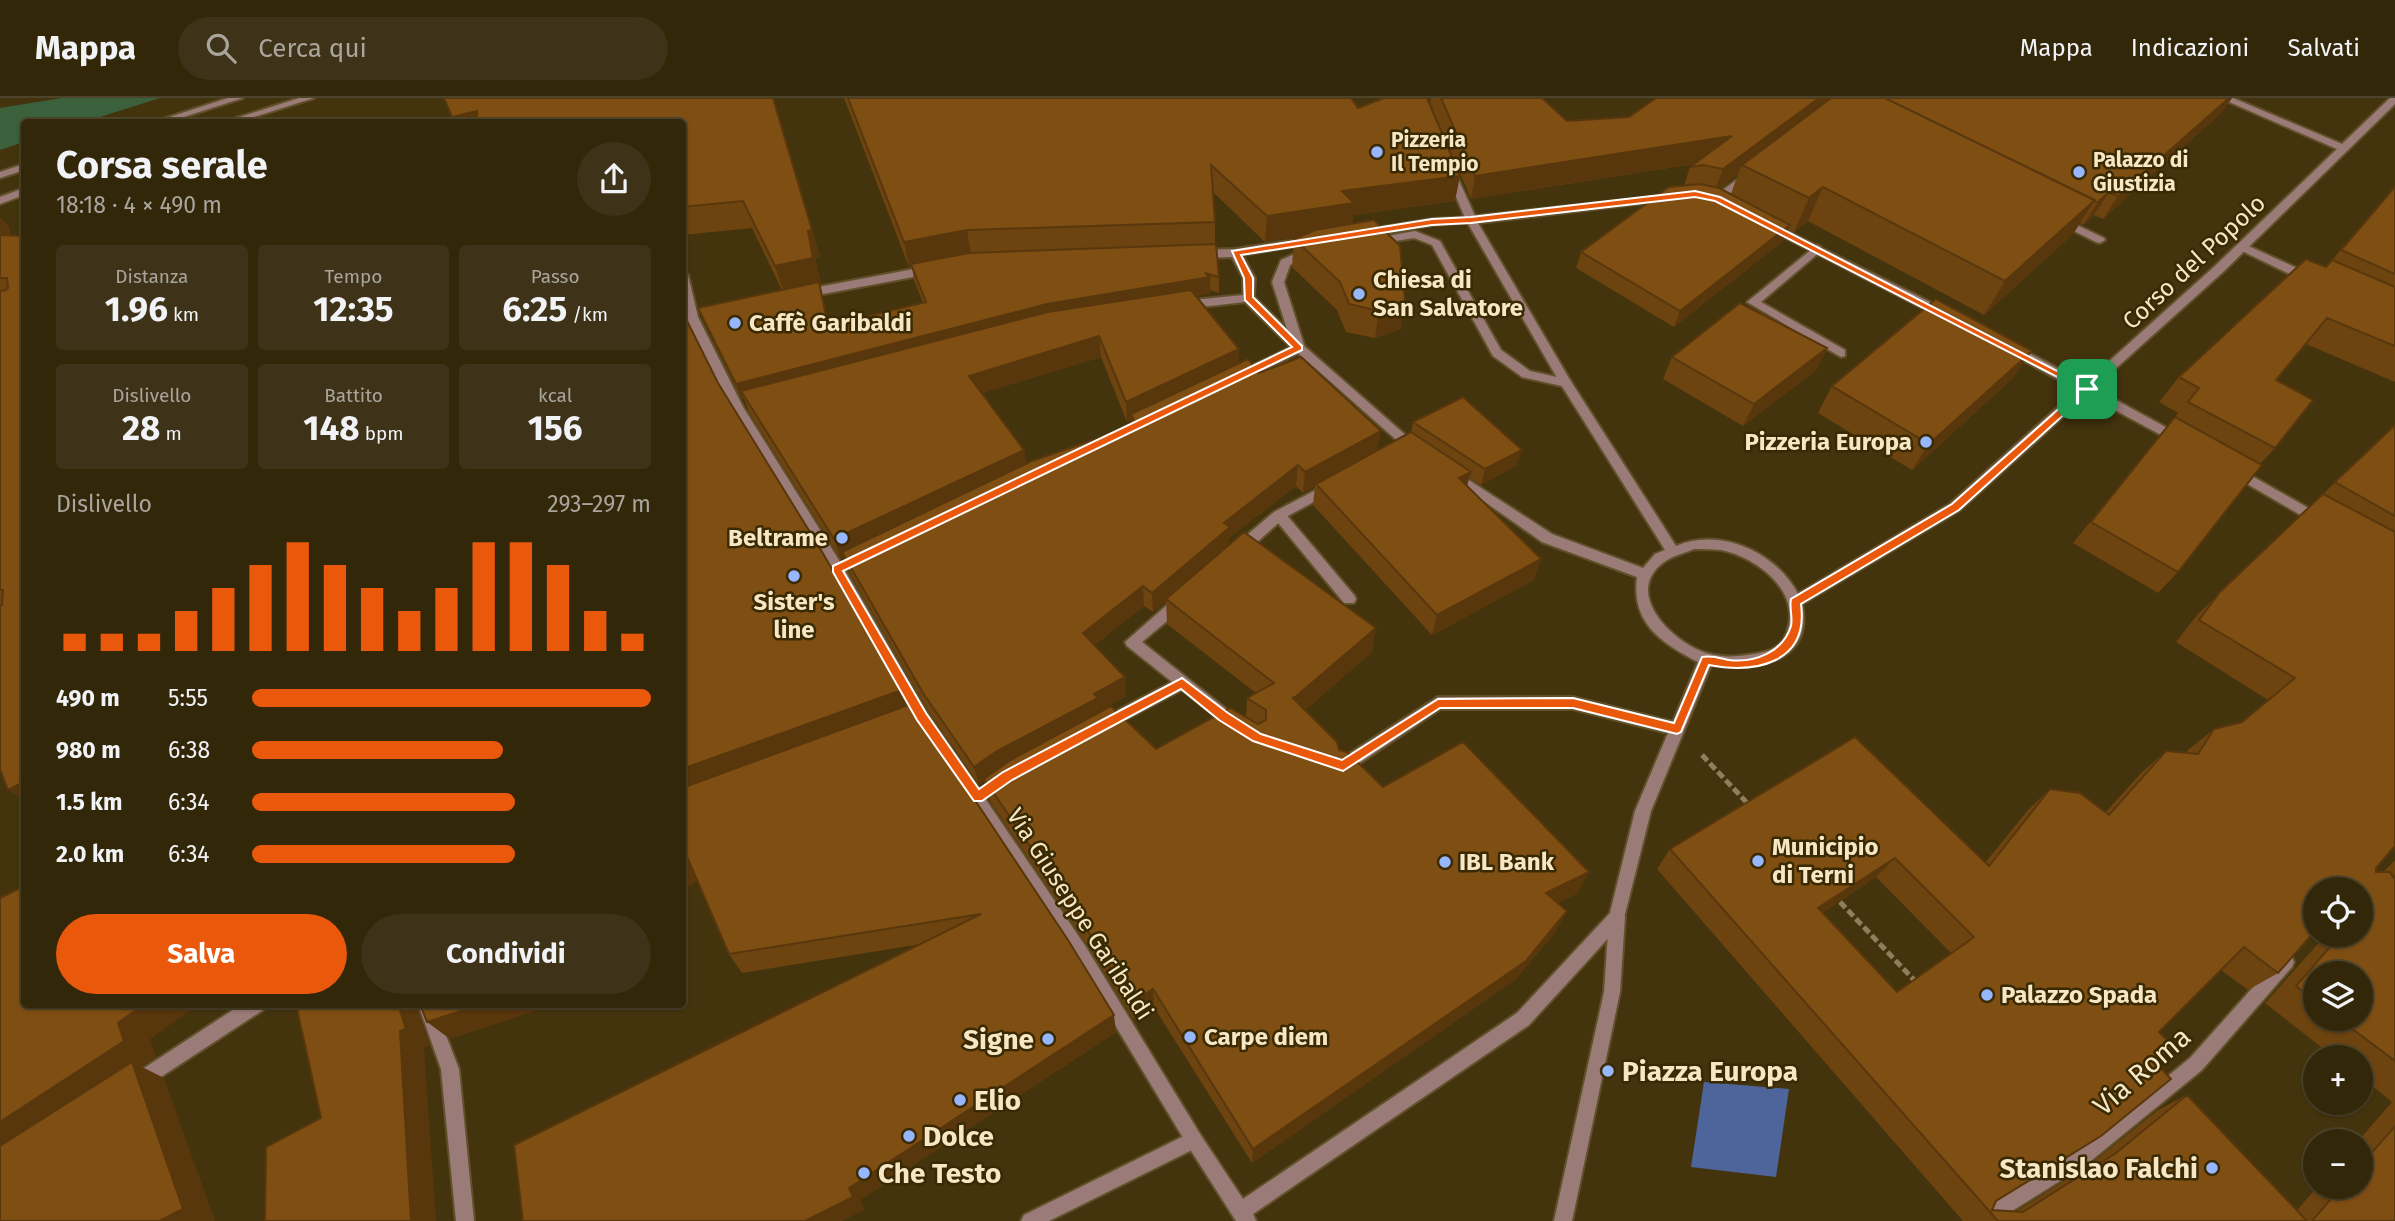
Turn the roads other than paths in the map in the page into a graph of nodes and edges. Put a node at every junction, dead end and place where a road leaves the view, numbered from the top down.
1 (238, 98) edge
2 (309, 98) edge
3 (2225, 98) edge
4 (2395, 99) edge
5 (169, 119) edge
6 (239, 119) edge
7 (2345, 149) junction
8 (1443, 158) edge
9 (1760, 166) edge
10 (21, 168) edge
11 (0, 175) edge
12 (21, 192) edge
13 (1681, 195) edge
14 (0, 201) edge
15 (1730, 205) edge
16 (2052, 216) edge
17 (1754, 218) edge
18 (1471, 220) junction
19 (1328, 238) edge
20 (2099, 240) dead end
21 (2242, 247) junction
22 (1817, 249) junction
23 (1320, 250) edge
24 (1235, 253) junction
25 (1183, 255) edge
26 (945, 267) edge
27 (2321, 284) edge
28 (686, 290) edge
29 (787, 298) edge
30 (1248, 298) junction
31 (1171, 306) edge
32 (693, 316) edge
33 (1957, 321) edge
34 (2005, 346) edge
35 (1299, 348) junction
36 (1840, 353) dead end
37 (1566, 383) junction
38 (1223, 385) edge
39 (2087, 389) junction
40 (2189, 445) edge
41 (2224, 465) edge
42 (1337, 483) edge
43 (1279, 515) junction
44 (2339, 531) edge
45 (1671, 549) junction
46 (1227, 560) edge
47 (1644, 575) junction
48 (1196, 588) edge
49 (1349, 600) dead end
50 (1795, 602) junction
51 (1706, 660) junction
52 (1182, 683) junction
53 (1677, 729) junction
54 (1246, 731) edge
55 (1089, 732) edge
56 (1343, 765) edge
57 (1617, 917) junction
58 (2298, 949) edge
59 (251, 1008) edge
60 (427, 1008) edge
61 (123, 1092) edge
62 (1194, 1140) junction
63 (1244, 1216) edge
64 (465, 1221) edge
65 (1030, 1221) edge
66 (1563, 1221) edge
67 (1979, 1221) edge

1 - 5 street
2 - 6 street
3 - 7 street
4 - 7 street, Corso del Popolo
7 - 21 street, Corso del Popolo
8 - 18 street
9 - 15 street
10 - 11 street
12 - 14 street
13 - 18 street
16 - 20 street
17 - 22 street
18 - 37 street
18 - 37 street
19 - 24 street
21 - 27 street
21 - 39 street, Corso del Popolo
22 - 33 street
22 - 36 street
23 - 35 street
24 - 25 street
24 - 30 street
26 - 29 street
28 - 32 street, Via Giuseppe Garibaldi
30 - 31 street
30 - 35 street
32 - 62 street, Via Giuseppe Garibaldi
34 - 39 street
35 - 38 street
35 - 47 street
37 - 45 street
39 - 40 street
39 - 50 street, Corso del Popolo
41 - 44 street
42 - 43 street
43 - 46 street
43 - 49 street
45 - 47 street
45 - 50 street
47 - 51 street
48 - 52 street
50 - 51 street
51 - 53 street
52 - 54 street
52 - 55 street
53 - 56 street
53 - 57 street
57 - 63 street
57 - 66 street
58 - 67 street, Via Roma
59 - 61 street
60 - 64 street
62 - 63 street, Via Giuseppe Garibaldi
62 - 65 street

